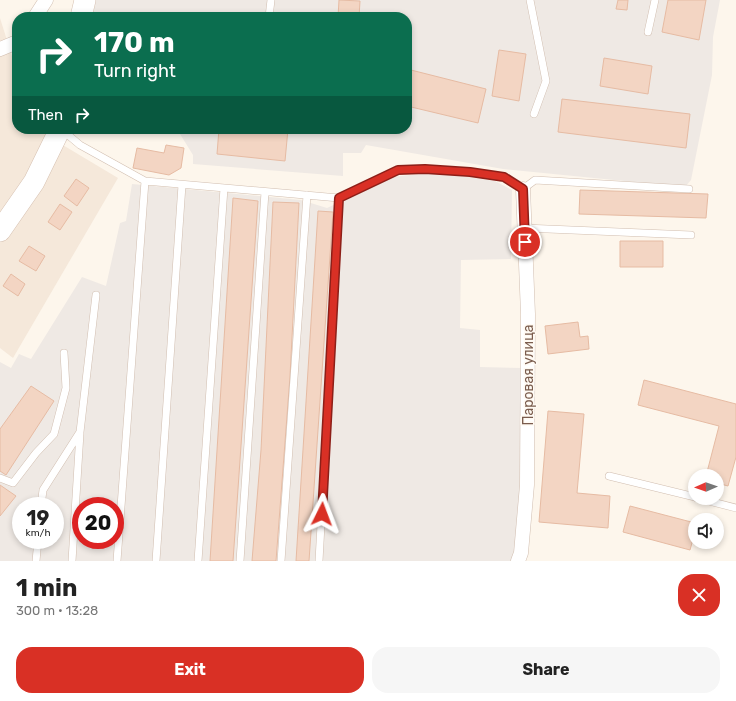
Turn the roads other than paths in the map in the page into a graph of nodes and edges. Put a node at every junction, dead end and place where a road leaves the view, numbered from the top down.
1 (46, 0) edge
2 (85, 0) edge
3 (271, 0) edge
4 (530, 0) edge
5 (655, 0) edge
6 (38, 12) edge
7 (82, 12) edge
8 (270, 12) edge
9 (648, 32) dead end
10 (12, 44) edge
11 (0, 49) edge
12 (534, 114) dead end
13 (58, 134) edge
14 (66, 134) edge
15 (145, 181) junction
16 (182, 185) junction
17 (224, 188) junction
18 (523, 189) junction
19 (689, 189) dead end
20 (265, 192) junction
21 (307, 195) junction
22 (339, 198) junction
23 (524, 228) junction
24 (0, 231) edge
25 (692, 236) dead end
26 (96, 295) dead end
27 (64, 353) dead end
28 (80, 432) junction
29 (609, 476) dead end
30 (0, 478) edge
31 (688, 496) edge
32 (42, 497) edge
33 (724, 505) edge
34 (736, 508) edge
35 (37, 549) edge
36 (36, 561) edge
37 (72, 561) edge
38 (117, 561) edge
39 (156, 561) edge
40 (198, 561) edge
41 (240, 561) edge
42 (281, 561) edge
43 (319, 561) edge
44 (518, 561) edge

1 - 6 street
2 - 7 main road
3 - 8 lane
4 - 12 lane
5 - 9 lane
10 - 11 street
13 - 24 main road
14 - 15 lane
15 - 16 lane
15 - 38 lane
16 - 17 lane
16 - 39 lane
17 - 20 lane
17 - 40 lane
18 - 19 lane
18 - 22 lane
18 - 23 street, Паровая улица
20 - 21 lane
20 - 41 lane
21 - 22 lane
21 - 42 lane
22 - 43 lane
23 - 25 lane
23 - 44 street, Паровая улица
26 - 28 lane
27 - 30 lane
28 - 32 lane
28 - 37 lane
29 - 31 lane
33 - 34 lane
35 - 36 lane

